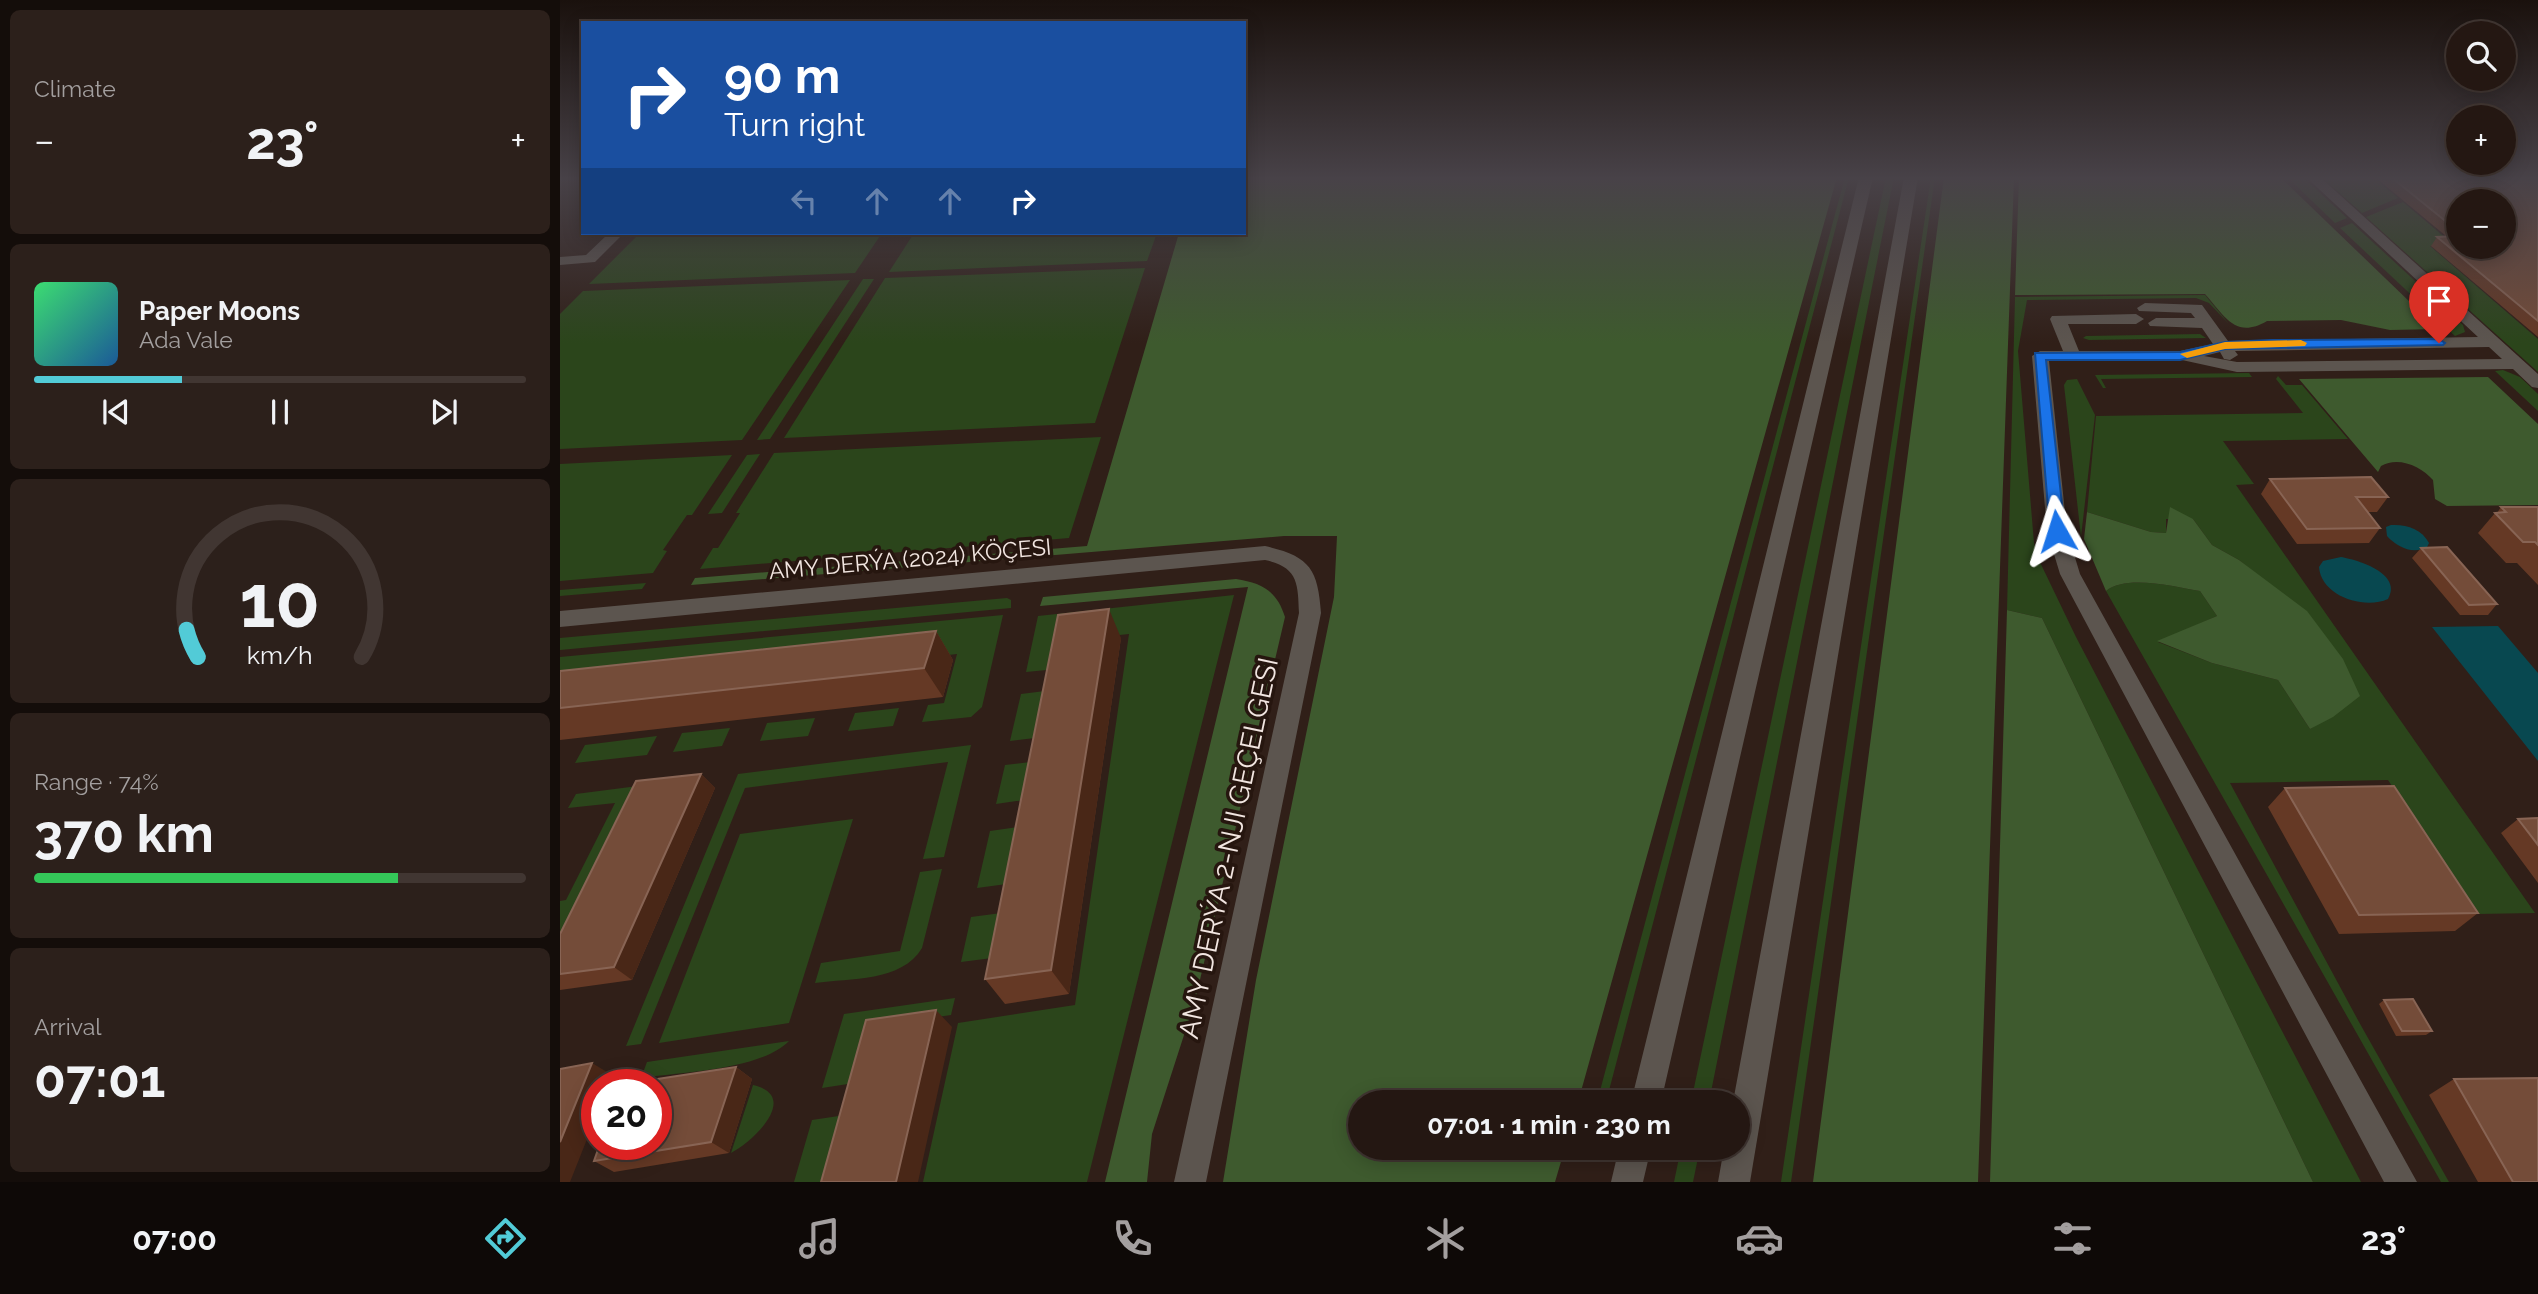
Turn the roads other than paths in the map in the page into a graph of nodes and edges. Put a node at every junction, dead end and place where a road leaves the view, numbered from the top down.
1 (1853, 232) edge
2 (1901, 232) edge
3 (2373, 232) edge
4 (615, 235) edge
5 (560, 261) edge
6 (2156, 323) dead end
7 (2207, 323) junction
8 (2494, 342) junction
9 (2225, 345) junction
10 (2073, 356) junction
11 (2180, 356) junction
12 (2518, 364) junction
13 (2237, 367) junction
14 (2538, 383) edge
15 (1265, 553) joint
16 (560, 619) edge
17 (1649, 1090) edge
18 (1632, 1160) edge
19 (1190, 1182) edge
20 (1627, 1182) edge
21 (1734, 1182) edge
22 (2402, 1182) edge

1 - 17 street
2 - 21 street
3 - 8 street
4 - 5 street
6 - 7 street
7 - 9 street
7 - 10 street
8 - 9 street
8 - 12 street
9 - 11 street
9 - 13 street
10 - 11 street
10 - 22 street
11 - 13 street
12 - 13 street
12 - 14 street
15 - 16 street, AMY DERÝA (2024) KÖÇESI
15 - 19 street, AMY DERÝA 2-NJI GEÇELGESI
18 - 20 street

